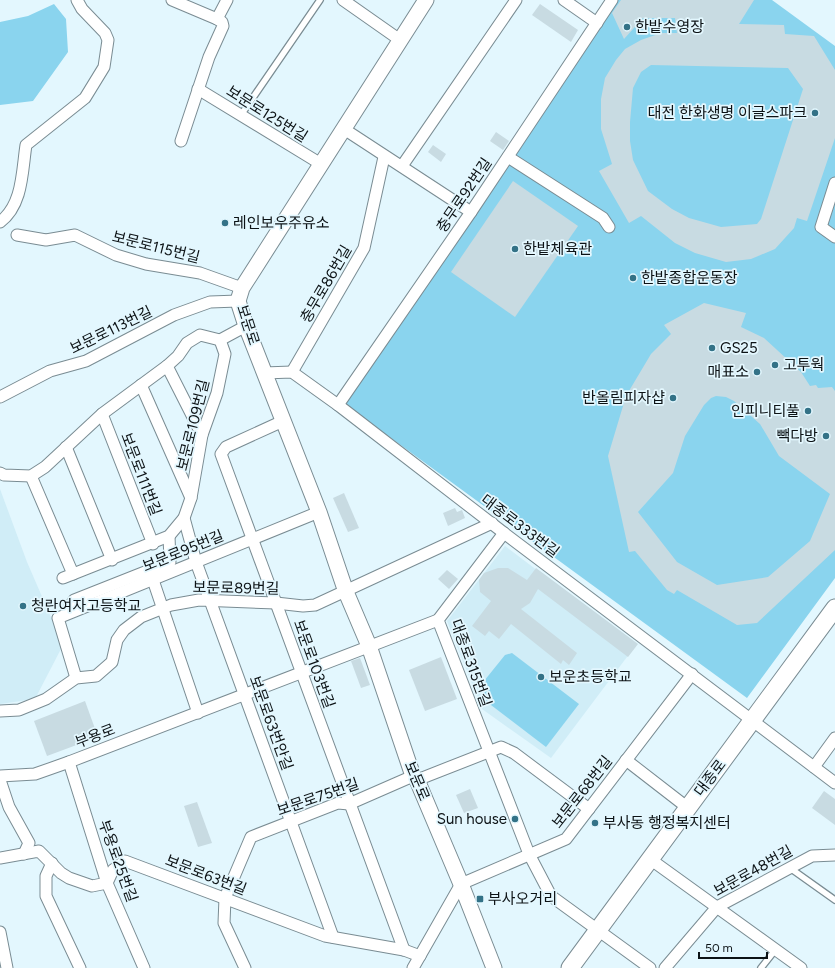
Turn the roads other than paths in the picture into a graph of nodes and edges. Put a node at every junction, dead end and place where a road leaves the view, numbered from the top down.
1 (77, 0) edge
2 (172, 0) edge
3 (227, 0) edge
4 (320, 0) edge
5 (343, 0) edge
6 (426, 0) edge
7 (516, 0) edge
8 (564, 0) edge
9 (612, 0) edge
10 (217, 19) junction
11 (597, 23) junction
12 (400, 40) junction
13 (198, 89) junction
14 (242, 115) junction
15 (344, 129) junction
16 (181, 141) dead end
17 (384, 157) junction
18 (508, 157) junction
19 (321, 164) junction
20 (402, 166) junction
21 (835, 183) edge
22 (471, 212) junction
23 (0, 222) edge
24 (610, 226) dead end
25 (17, 235) dead end
26 (835, 238) edge
27 (240, 295) junction
28 (246, 326) junction
29 (220, 340) junction
30 (166, 366) junction
31 (292, 372) junction
32 (264, 373) junction
33 (141, 385) junction
34 (0, 397) edge
35 (338, 405) junction
36 (102, 414) junction
37 (283, 421) junction
38 (202, 435) junction
39 (66, 448) junction
40 (0, 473) edge
41 (31, 476) junction
42 (191, 498) junction
43 (319, 512) junction
44 (184, 518) junction
45 (492, 523) junction
46 (504, 533) junction
47 (169, 536) junction
48 (252, 540) junction
49 (153, 544) junction
50 (112, 560) junction
51 (196, 562) junction
52 (152, 580) junction
53 (346, 592) junction
54 (209, 600) junction
55 (276, 603) junction
56 (162, 608) junction
57 (835, 608) edge
58 (70, 612) junction
59 (438, 620) junction
60 (369, 646) junction
61 (301, 672) junction
62 (692, 674) junction
63 (76, 678) junction
64 (244, 694) junction
65 (0, 711) edge
66 (198, 713) junction
67 (753, 720) junction
68 (835, 738) edge
69 (488, 752) junction
70 (626, 760) junction
71 (69, 762) junction
72 (814, 767) junction
73 (0, 776) edge
74 (415, 778) junction
75 (0, 780) edge
76 (835, 783) edge
77 (349, 804) junction
78 (688, 808) junction
79 (588, 809) junction
80 (291, 822) junction
81 (24, 854) junction
82 (529, 854) junction
83 (835, 855) edge
84 (0, 858) edge
85 (650, 860) junction
86 (52, 863) junction
87 (790, 868) junction
88 (108, 883) junction
89 (461, 884) junction
90 (225, 898) junction
91 (835, 900) edge
92 (717, 906) junction
93 (598, 931) junction
94 (0, 932) edge
95 (333, 937) junction
96 (776, 949) junction
97 (404, 950) junction
98 (420, 956) junction
99 (6, 968) edge
100 (80, 968) edge
101 (144, 968) edge
102 (245, 968) edge
103 (413, 968) edge
104 (494, 968) edge
105 (570, 968) edge
106 (650, 968) edge
107 (665, 968) edge
108 (761, 968) edge
109 (801, 968) edge

1 - 23 street
2 - 10 street
3 - 10 street
4 - 14 lane
5 - 12 street
6 - 12 main road, 보문로
7 - 20 street
8 - 11 street
9 - 11 street, 충무로92번길
10 - 13 street
11 - 18 street, 충무로92번길
12 - 15 main road, 보문로
13 - 14 street, 보문로125번길
13 - 16 street
14 - 19 street, 보문로125번길
15 - 17 street
15 - 19 main road, 보문로
17 - 20 street
17 - 31 street, 충무로86번길
18 - 22 street, 충무로92번길
18 - 24 street
19 - 27 main road, 보문로
20 - 22 street
21 - 26 street
22 - 35 street, 충무로92번길
25 - 27 street, 보문로115번길
27 - 28 main road, 보문로
27 - 34 street, 보문로113번길
28 - 29 street
28 - 32 main road, 보문로
29 - 30 street
29 - 38 street, 보문로109번길
30 - 33 street
30 - 38 street
31 - 32 street
31 - 35 street, 대종로333번길
32 - 37 main road, 보문로
33 - 36 street
33 - 42 street
35 - 45 street, 대종로333번길
36 - 39 street
36 - 49 street, 보문로111번길
37 - 43 main road, 보문로
37 - 48 street, 보문로103번길
38 - 42 street, 보문로109번길
39 - 41 street
39 - 50 street
40 - 41 street
41 - 50 street, 보문로109번길
42 - 44 street, 보문로109번길
43 - 48 street, 보문로95번길
43 - 53 main road, 보문로
44 - 47 street, 보문로109번길
44 - 51 street, 보문로63번안길
45 - 46 street, 대종로333번길
45 - 53 street
46 - 59 street, 대종로315번길
46 - 62 street, 대종로333번길
47 - 49 street, 보문로109번길
47 - 58 street
48 - 51 street, 보문로95번길
48 - 55 street, 보문로103번길
49 - 50 street, 보문로109번길
51 - 52 street, 보문로95번길
51 - 54 street, 보문로63번안길
52 - 56 street
52 - 58 street, 보문로95번길
53 - 55 street, 보문로89번길
53 - 60 main road, 보문로
54 - 55 street, 보문로89번길
54 - 56 street, 보문로89번길
54 - 64 street, 보문로63번안길
55 - 61 street, 보문로103번길
56 - 63 street, 보문로89번길
56 - 66 street
57 - 67 main road, 대종로
58 - 63 street, 보문로95번길
59 - 60 street, 부용로
59 - 69 street, 대종로315번길
60 - 61 street, 부용로
60 - 74 main road, 보문로
61 - 64 street, 부용로
61 - 77 street, 보문로103번길
62 - 67 street, 대종로333번길
62 - 70 street, 보문로68번길
63 - 65 street, 보문로89번길
64 - 66 street, 부용로
64 - 80 street, 보문로63번안길
66 - 71 street, 부용로
67 - 72 street, 대종로333번길
67 - 78 main road, 대종로
68 - 72 street
69 - 74 street, 보문로75번길
69 - 79 street
69 - 82 street, 대종로315번길
70 - 78 street
70 - 79 street, 보문로68번길
71 - 73 street, 부용로
71 - 88 street, 부용로25번길
72 - 76 street, 대종로333번길
74 - 77 street, 보문로75번길
74 - 89 main road, 보문로
75 - 81 street
77 - 80 street, 보문로75번길
77 - 97 street, 보문로103번길
78 - 85 main road, 대종로
79 - 82 street, 보문로68번길
80 - 90 street, 보문로75번길
80 - 95 street, 보문로63번안길
81 - 84 street
81 - 86 street
82 - 89 street, 보문로68번길
82 - 93 street, 대종로315번길
83 - 87 street, 보문로48번길
85 - 92 street
85 - 93 main road, 대종로
86 - 88 street
86 - 100 street
87 - 91 lane
87 - 92 street, 보문로48번길
88 - 90 street, 보문로63번길
88 - 101 street, 부용로25번길
89 - 98 street
89 - 104 main road, 보문로
90 - 95 street, 보문로63번길
90 - 102 street, 보문로75번길
92 - 96 street
92 - 107 street, 보문로48번길
93 - 105 main road, 대종로
93 - 106 street, 대종로315번길
94 - 99 street
95 - 97 street, 보문로63번길
96 - 108 lane
96 - 109 street
97 - 98 street, 보문로63번길
98 - 103 street

